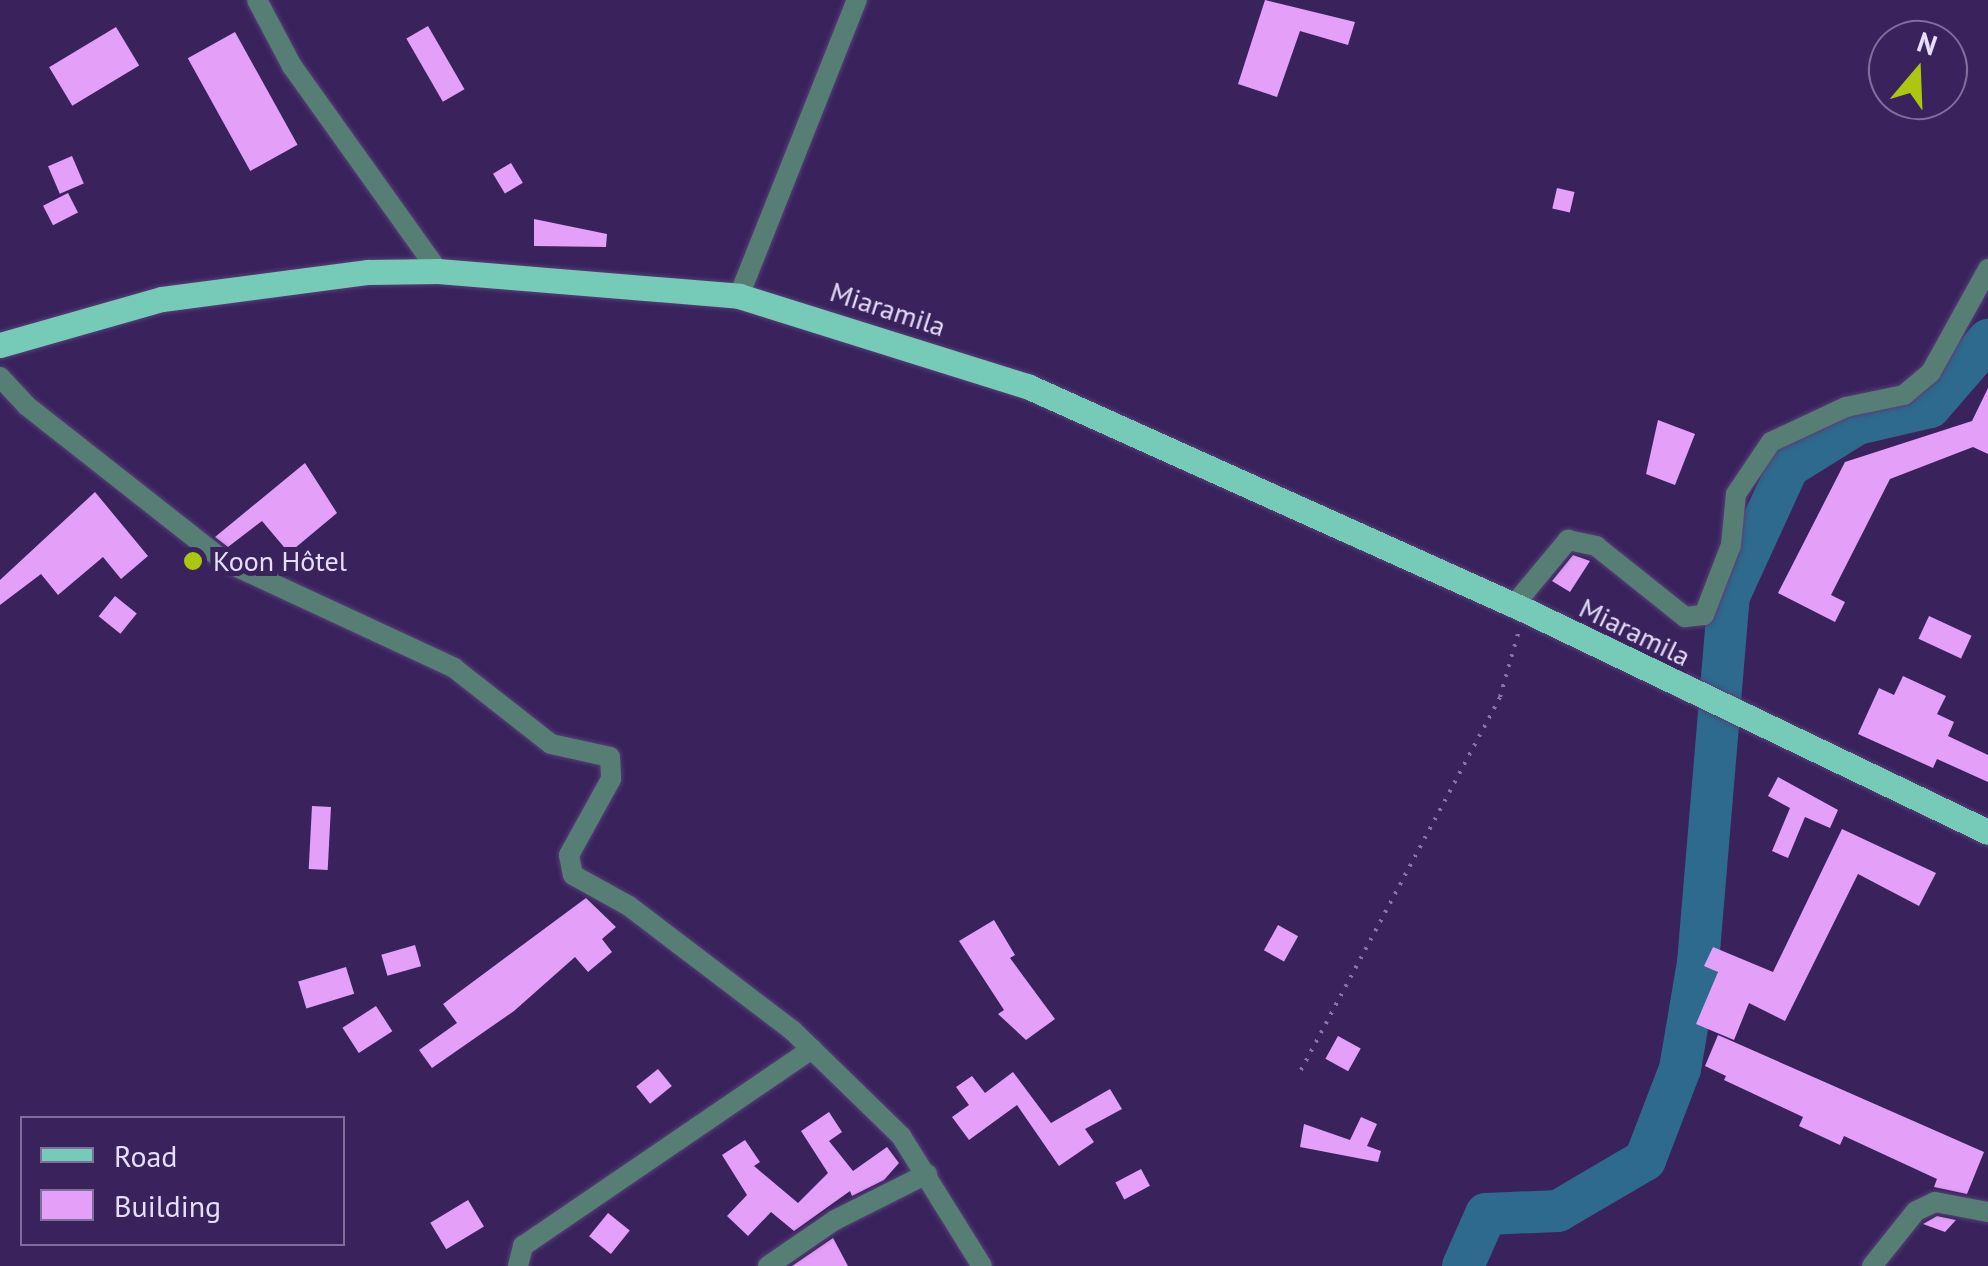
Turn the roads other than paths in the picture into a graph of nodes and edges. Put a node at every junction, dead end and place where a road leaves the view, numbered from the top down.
1 (258, 0) edge
2 (857, 0) edge
3 (1988, 269) edge
4 (438, 270) junction
5 (739, 296) junction
6 (0, 345) edge
7 (0, 377) edge
8 (1520, 608) junction
9 (1988, 832) edge
10 (812, 1049) junction
11 (927, 1174) junction
12 (1988, 1212) edge
13 (518, 1266) edge
14 (768, 1266) edge
15 (982, 1266) edge
16 (1872, 1266) edge

1 - 4 street
2 - 5 street
3 - 8 street
4 - 5 main road, Miaramila
4 - 6 main road, Miaramila
5 - 8 main road, Miaramila
7 - 10 street
8 - 9 main road, Miaramila
10 - 11 street
10 - 13 street
11 - 14 street
11 - 15 street
12 - 16 street

